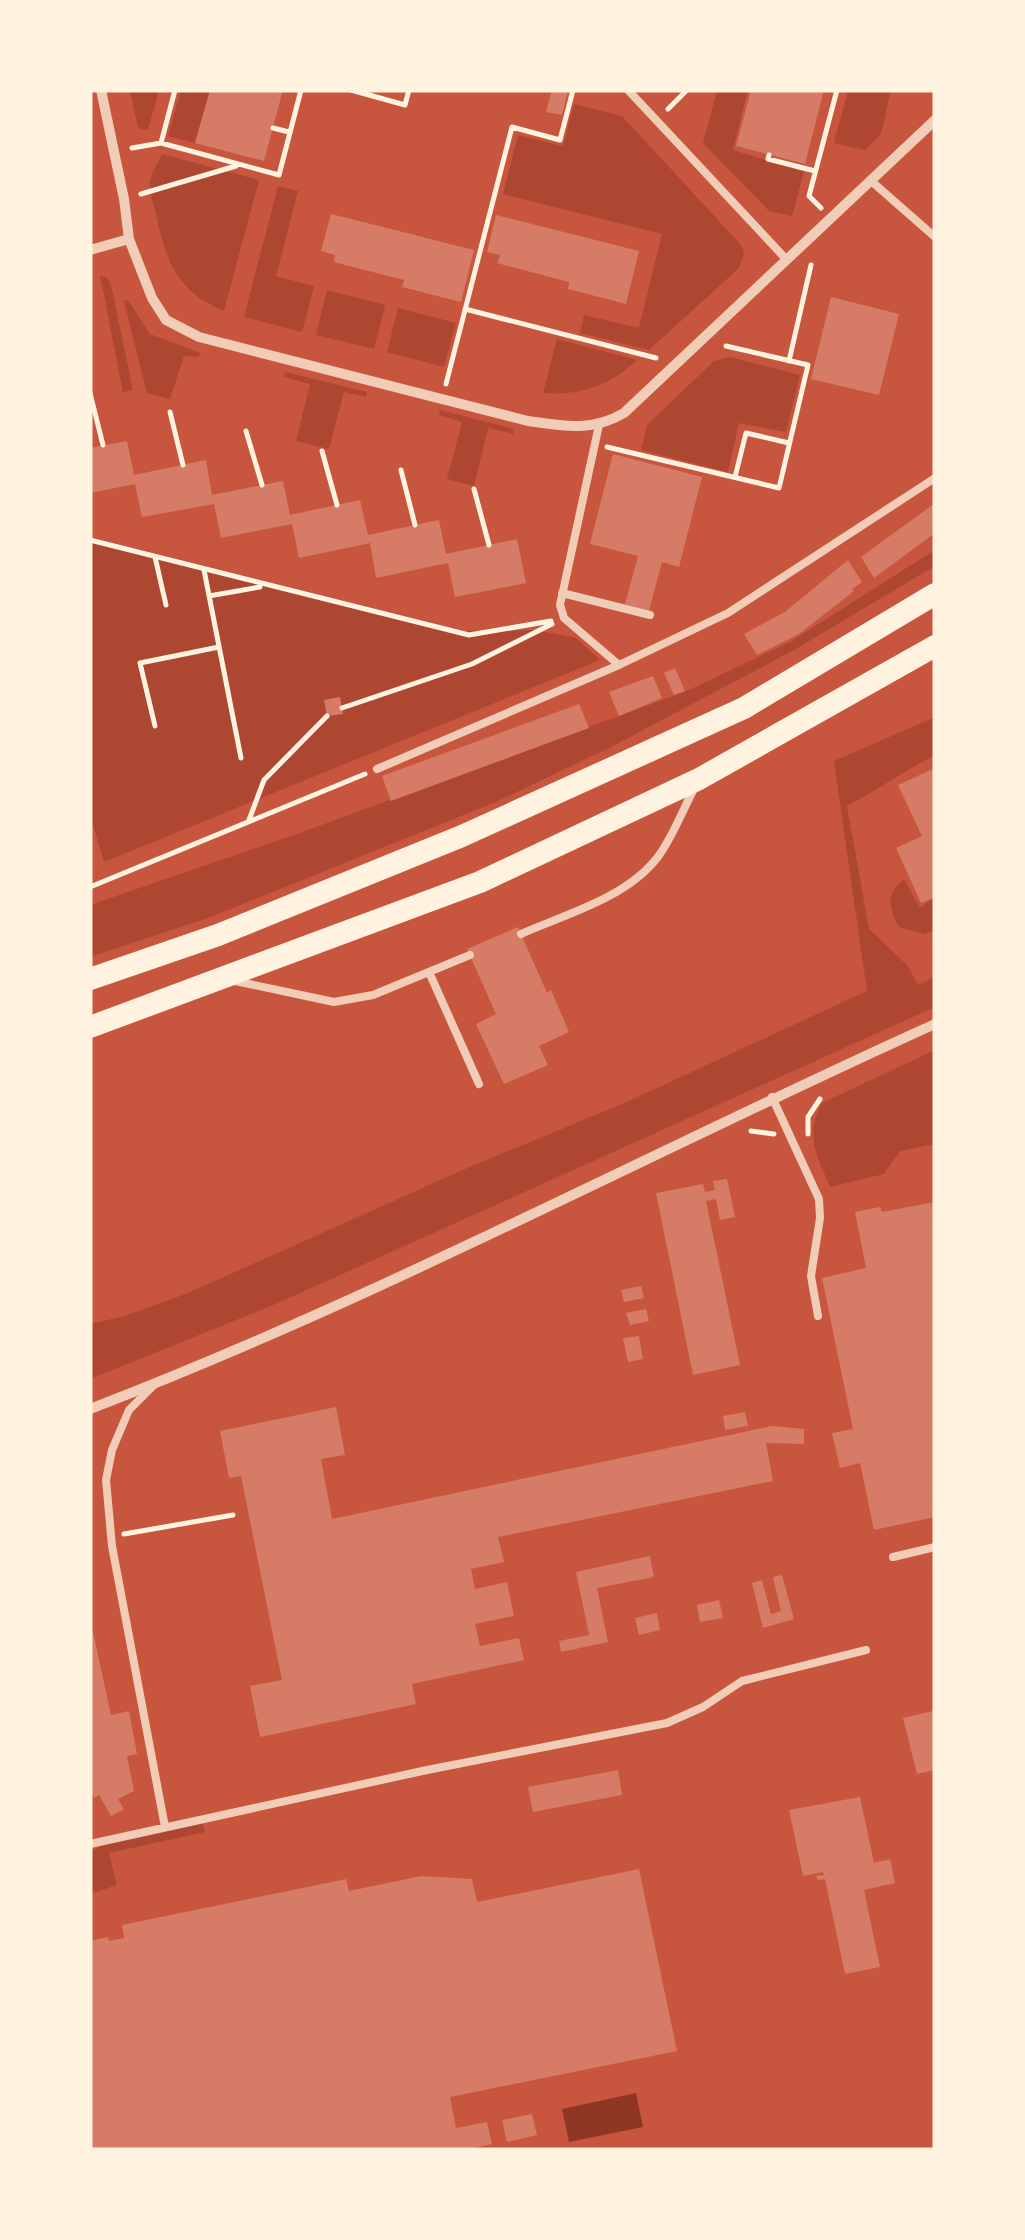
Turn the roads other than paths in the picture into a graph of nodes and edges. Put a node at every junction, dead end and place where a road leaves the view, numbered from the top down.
1 (101, 90) edge
2 (628, 90) edge
3 (935, 120) edge
4 (870, 180) junction
5 (935, 237) edge
6 (129, 239) junction
7 (90, 250) edge
8 (786, 259) junction
9 (598, 425) junction
10 (935, 478) edge
11 (562, 593) junction
12 (935, 594) edge
13 (650, 614) dead end
14 (935, 646) edge
15 (618, 665) junction
16 (377, 769) road end
17 (699, 779) junction
18 (521, 934) dead end
19 (470, 956) dead end
20 (429, 972) junction
21 (226, 979) junction
22 (90, 980) edge
23 (935, 1024) edge
24 (90, 1027) edge
25 (479, 1084) dead end
26 (772, 1097) junction
27 (818, 1316) dead end
28 (156, 1384) junction
29 (90, 1409) edge
30 (935, 1547) edge
31 (892, 1556) dead end
32 (866, 1650) dead end
33 (165, 1828) junction
34 (90, 1844) edge

1 - 6 street
2 - 8 lane
3 - 4 street
4 - 5 lane
4 - 8 street
6 - 7 street
6 - 9 street
8 - 9 street
9 - 11 lane
10 - 15 lane
11 - 13 lane
11 - 15 lane
12 - 22 highway
14 - 17 highway
15 - 16 lane
17 - 18 lane
17 - 21 highway
19 - 20 lane
20 - 21 lane
20 - 25 lane
21 - 24 highway
23 - 26 street
26 - 27 lane
26 - 28 street
28 - 29 street
28 - 33 lane
30 - 31 lane
32 - 33 lane
33 - 34 lane

